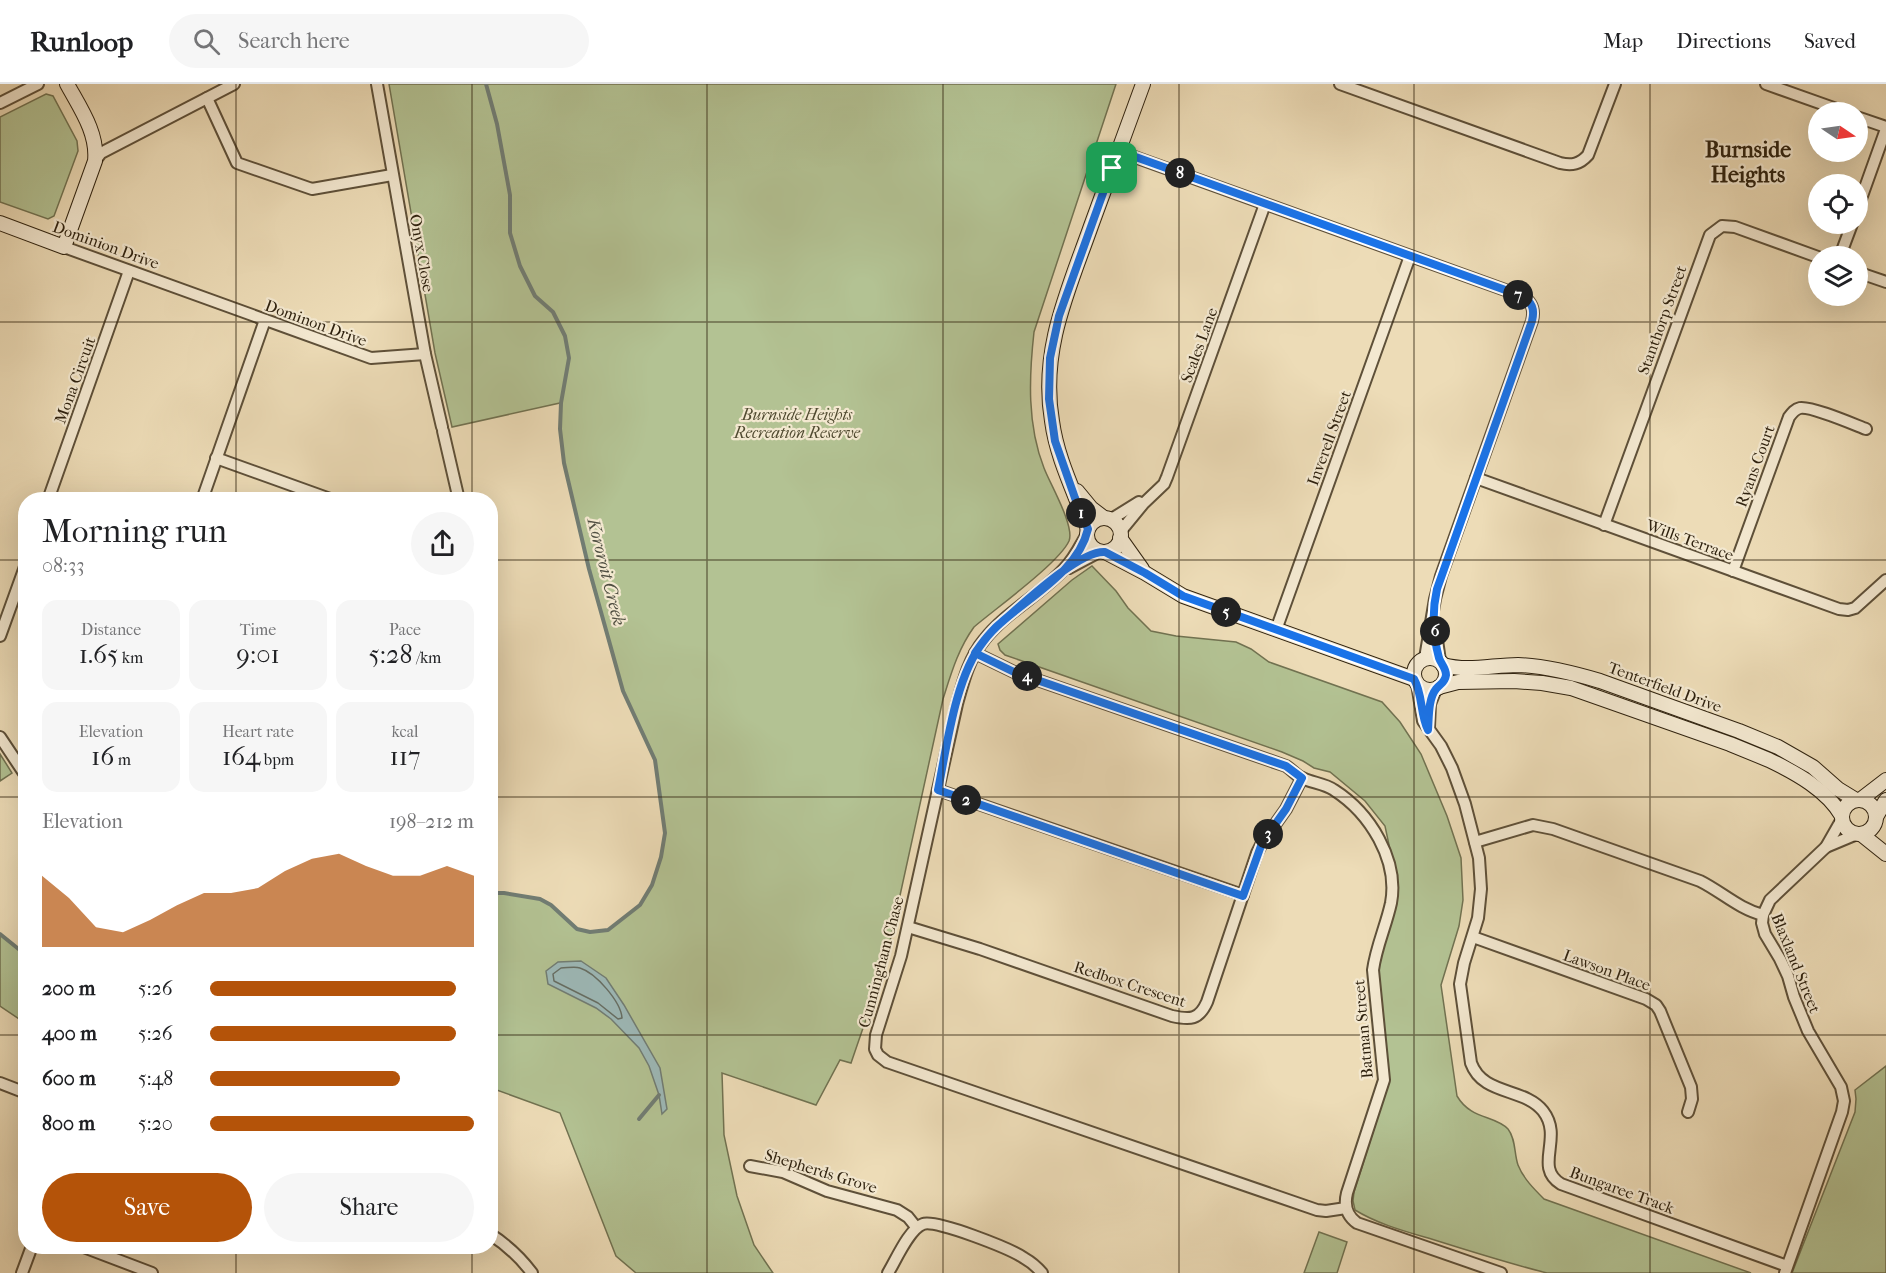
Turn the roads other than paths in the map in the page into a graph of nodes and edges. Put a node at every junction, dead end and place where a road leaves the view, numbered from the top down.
1 (38, 84) edge
2 (68, 84) edge
3 (234, 84) edge
4 (377, 84) edge
5 (1143, 84) edge
6 (1340, 84) edge
7 (1615, 84) edge
8 (1766, 84) edge
9 (207, 98) junction
10 (1817, 102) edge
11 (0, 103) edge
12 (1868, 121) edge
13 (1886, 128) edge
14 (1119, 151) junction
15 (95, 161) junction
16 (392, 175) junction
17 (1868, 179) edge
18 (1265, 204) junction
19 (0, 223) edge
20 (64, 247) junction
21 (1808, 253) edge
22 (1410, 256) junction
23 (129, 271) junction
24 (1868, 276) edge
25 (1886, 282) edge
26 (200, 297) joint
27 (265, 320) junction
28 (425, 354) junction
29 (1866, 429) dead end
30 (216, 458) junction
31 (1476, 478) junction
32 (1069, 480) junction
33 (51, 492) edge
34 (205, 492) edge
35 (311, 492) edge
36 (457, 492) edge
37 (1155, 492) junction
38 (1107, 519) junction
39 (1604, 525) junction
40 (1087, 532) junction
41 (1120, 535) junction
42 (1102, 552) junction
43 (1063, 571) junction
44 (1733, 571) junction
45 (1145, 573) junction
46 (1886, 580) edge
47 (18, 586) edge
48 (1434, 610) junction
49 (1276, 630) junction
50 (0, 636) edge
51 (975, 653) junction
52 (1423, 659) junction
53 (1442, 663) junction
54 (1372, 664) junction
55 (1415, 682) junction
56 (1437, 688) junction
57 (1428, 730) junction
58 (0, 737) edge
59 (18, 764) edge
60 (1302, 778) junction
61 (1886, 780) edge
62 (938, 790) junction
63 (1858, 800) junction
64 (1886, 800) edge
65 (1842, 818) junction
66 (1875, 819) junction
67 (1859, 834) junction
68 (1475, 842) junction
69 (1886, 844) edge
70 (1826, 847) junction
71 (1886, 854) edge
72 (1243, 896) junction
73 (1763, 915) junction
74 (908, 927) junction
75 (1473, 937) junction
76 (0, 1083) edge
77 (18, 1090) edge
78 (1688, 1112) dead end
79 (750, 1166) dead end
80 (1346, 1208) junction
81 (916, 1227) junction
82 (498, 1240) edge
83 (29, 1254) edge
84 (102, 1254) edge
85 (1786, 1270) edge
86 (22, 1273) edge
87 (152, 1273) edge
88 (532, 1273) edge
89 (888, 1273) edge
90 (1042, 1273) edge
91 (1501, 1273) edge

1 - 11 street
2 - 15 street
3 - 9 street
4 - 16 street, Onyx Close
5 - 14 street
6 - 7 street
8 - 10 street
9 - 15 street
9 - 16 street
12 - 13 street
13 - 17 street
14 - 18 street
14 - 32 street
15 - 20 street
16 - 28 street, Onyx Close
18 - 22 street
18 - 37 street, Scales Lane
19 - 20 street, Dominion Drive
20 - 23 street, Dominion Drive
21 - 39 street, Stanthorp Street
22 - 31 street
22 - 49 street, Inverell Street
23 - 26 street, Dominion Drive
23 - 33 street, Mona Circuit
24 - 25 street
26 - 27 street, Dominon Drive
27 - 28 street, Dominon Drive
27 - 30 street
28 - 36 street, Onyx Close
29 - 44 street, Ryans Court
30 - 34 street
30 - 35 street
31 - 39 street, Wills Terrace
31 - 48 street
32 - 38 street
32 - 40 street
37 - 38 street, Scales Lane
37 - 41 street, Scales Lane
38 - 40 street
38 - 41 street
39 - 44 street, Wills Terrace
40 - 42 street
40 - 43 street, Cunningham Chase
41 - 42 street
41 - 45 street
42 - 43 street, Cunningham Chase
42 - 45 street
43 - 51 street, Cunningham Chase
44 - 46 street, Wills Terrace
45 - 49 street
47 - 50 street
48 - 52 street
48 - 53 street
49 - 54 street
51 - 60 street, Batman Street
51 - 62 street, Cunningham Chase
52 - 53 street
52 - 54 street
52 - 55 street
53 - 56 street
53 - 63 street, Tenterfield Drive
54 - 55 street
55 - 56 street
55 - 57 street, Bungaree Track
56 - 57 street
56 - 65 street, Tenterfield Drive
57 - 68 street, Bungaree Track
58 - 59 street
60 - 72 street, Redbox Crescent
60 - 80 street, Batman Street
61 - 63 street
62 - 72 street
62 - 74 street, Cunningham Chase
63 - 65 street
63 - 66 street
64 - 66 street
65 - 67 street
65 - 70 street
66 - 67 street
66 - 69 street
67 - 70 street
67 - 71 street
68 - 73 street, Blaxland Street
68 - 75 street, Bungaree Track
70 - 73 street
72 - 74 street, Redbox Crescent
73 - 85 street, Blaxland Street
74 - 80 street, Cunningham Chase
75 - 78 street, Lawson Place
75 - 85 street, Bungaree Track
76 - 77 street
79 - 81 street, Shepherds Grove
80 - 91 street
81 - 89 street
81 - 90 street
82 - 88 street
83 - 86 street
84 - 87 street

